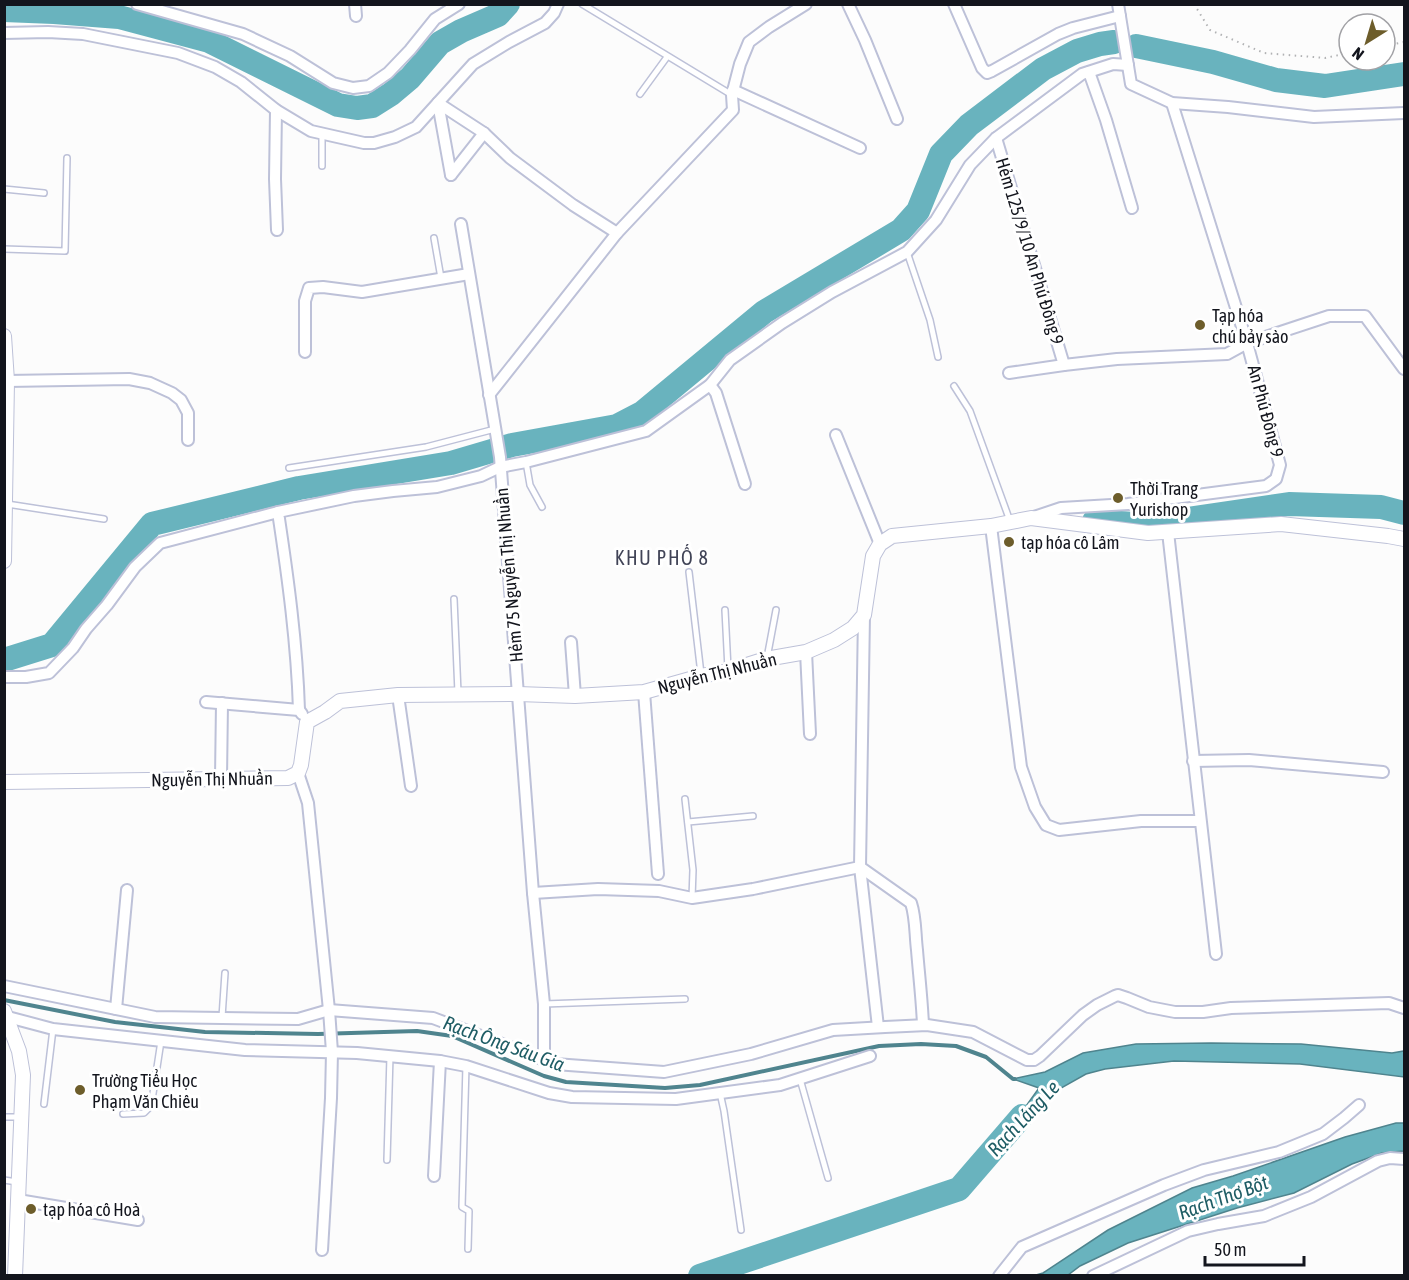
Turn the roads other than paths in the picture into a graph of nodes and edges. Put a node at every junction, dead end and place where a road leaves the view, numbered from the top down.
1 (137, 4) edge
2 (459, 4) edge
3 (558, 4) edge
4 (582, 4) edge
5 (806, 4) edge
6 (849, 4) edge
7 (954, 4) edge
8 (1119, 10) edge
9 (4, 33) edge
10 (667, 57) junction
11 (1128, 65) junction
12 (1089, 72) junction
13 (732, 92) junction
14 (640, 94) dead end
15 (438, 103) junction
16 (1172, 103) junction
17 (276, 110) junction
18 (1404, 113) edge
19 (897, 119) dead end
20 (484, 133) junction
21 (322, 134) junction
22 (996, 138) junction
23 (860, 148) dead end
24 (67, 158) dead end
25 (322, 166) dead end
26 (4, 189) edge
27 (44, 193) dead end
28 (1132, 208) dead end
29 (461, 224) dead end
30 (277, 230) dead end
31 (617, 233) junction
32 (434, 238) dead end
33 (4, 249) edge
34 (907, 252) junction
35 (469, 274) junction
36 (441, 279) junction
37 (4, 336) edge
38 (1247, 343) junction
39 (305, 352) dead end
40 (938, 357) dead end
41 (1064, 365) junction
42 (1404, 369) edge
43 (1009, 374) dead end
44 (7, 381) junction
45 (710, 385) junction
46 (954, 386) dead end
47 (489, 395) junction
48 (496, 432) junction
49 (5, 433) edge
50 (836, 435) dead end
51 (188, 440) dead end
52 (500, 462) junction
53 (526, 462) junction
54 (289, 468) dead end
55 (745, 484) dead end
56 (5, 503) edge
57 (542, 507) dead end
58 (278, 512) junction
59 (1031, 518) junction
60 (104, 519) dead end
61 (1010, 522) junction
62 (991, 525) junction
63 (1168, 532) junction
64 (1404, 540) edge
65 (880, 544) junction
66 (4, 561) edge
67 (689, 572) dead end
68 (454, 599) dead end
69 (725, 610) dead end
70 (776, 610) dead end
71 (864, 615) junction
72 (571, 642) dead end
73 (806, 652) junction
74 (766, 659) junction
75 (728, 671) junction
76 (701, 676) junction
77 (4, 677) edge
78 (644, 692) junction
79 (518, 694) junction
80 (398, 695) junction
81 (458, 695) junction
82 (575, 696) junction
83 (206, 702) dead end
84 (222, 703) junction
85 (303, 716) junction
86 (810, 734) dead end
87 (1194, 761) junction
88 (1383, 772) dead end
89 (298, 773) junction
90 (221, 778) junction
91 (4, 782) edge
92 (411, 786) dead end
93 (685, 799) dead end
94 (753, 816) dead end
95 (1200, 821) junction
96 (688, 822) junction
97 (860, 867) junction
98 (658, 874) dead end
99 (127, 890) dead end
100 (532, 893) junction
101 (692, 898) junction
102 (1216, 954) dead end
103 (225, 973) dead end
104 (4, 986) edge
105 (685, 999) dead end
106 (544, 1004) junction
107 (1404, 1008) edge
108 (116, 1009) junction
109 (6, 1014) edge
110 (329, 1014) junction
111 (222, 1019) junction
112 (923, 1025) junction
113 (878, 1027) junction
114 (53, 1029) junction
115 (161, 1041) junction
116 (331, 1049) junction
117 (390, 1056) junction
118 (870, 1056) dead end
119 (544, 1059) junction
120 (440, 1061) junction
121 (466, 1066) junction
122 (800, 1078) junction
123 (720, 1093) junction
124 (44, 1104) dead end
125 (1359, 1105) dead end
126 (123, 1114) dead end
127 (4, 1117) edge
128 (21, 1118) junction
129 (1404, 1159) edge
130 (387, 1160) dead end
131 (434, 1176) dead end
132 (828, 1178) dead end
133 (11, 1181) edge
134 (18, 1200) junction
135 (138, 1220) dead end
136 (741, 1230) dead end
137 (468, 1249) dead end
138 (322, 1250) dead end
139 (15, 1275) edge
140 (999, 1275) edge
141 (1093, 1275) edge

1 - 2 street
3 - 15 street
4 - 10 lane
5 - 13 street
6 - 19 street
7 - 8 street
8 - 11 street
9 - 17 street
10 - 13 lane
10 - 14 lane
11 - 12 street
11 - 16 street
12 - 22 street
12 - 28 street
13 - 23 street
13 - 31 street
15 - 20 street
15 - 20 street
15 - 21 street
16 - 18 street
16 - 38 street, An Phú Đông 9
17 - 21 street
17 - 30 street
20 - 31 street
21 - 25 lane
22 - 34 street
22 - 41 street, Hẻm 125/9/10 An Phú Đông 9
24 - 33 lane
26 - 27 lane
29 - 35 street, Hẻm 75 Nguyễn Thị Nhuần
31 - 47 street
32 - 36 lane
34 - 40 lane
34 - 45 street
35 - 36 street
35 - 47 street, Hẻm 75 Nguyễn Thị Nhuần
36 - 39 street
37 - 44 street
38 - 41 street
38 - 42 street
38 - 59 street, An Phú Đông 9
41 - 43 street
44 - 49 street
44 - 51 street
45 - 53 street
45 - 55 street
46 - 61 lane
47 - 48 street, Hẻm 75 Nguyễn Thị Nhuần
48 - 52 street, Hẻm 75 Nguyễn Thị Nhuần
48 - 54 lane
49 - 56 street
50 - 65 street
52 - 53 street
52 - 58 street
52 - 79 street, Hẻm 75 Nguyễn Thị Nhuần
53 - 57 lane
56 - 60 lane
56 - 66 street
58 - 77 street
58 - 85 street
59 - 61 street
59 - 63 street
61 - 62 street
62 - 65 street
62 - 95 street
63 - 64 street
63 - 87 street
65 - 71 street
67 - 76 lane
68 - 81 lane
69 - 75 lane
70 - 74 lane
71 - 73 street, Nguyễn Thị Nhuần
71 - 97 street
72 - 82 street
73 - 74 street, Nguyễn Thị Nhuần
73 - 86 street
74 - 75 street, Nguyễn Thị Nhuần
75 - 76 street, Nguyễn Thị Nhuần
76 - 78 street, Nguyễn Thị Nhuần
78 - 82 street, Nguyễn Thị Nhuần
78 - 98 street
79 - 81 street, Nguyễn Thị Nhuần
79 - 82 street, Nguyễn Thị Nhuần
79 - 100 street, Hẻm 75 Nguyễn Thị Nhuần
80 - 81 street, Nguyễn Thị Nhuần
80 - 85 street, Nguyễn Thị Nhuần
80 - 92 street
83 - 84 street
84 - 85 street
84 - 90 street
85 - 89 street, Nguyễn Thị Nhuần
87 - 88 street
87 - 95 street
89 - 90 street, Nguyễn Thị Nhuần
89 - 110 street
90 - 91 street, Nguyễn Thị Nhuần
93 - 96 lane
94 - 96 lane
95 - 102 street
96 - 101 lane
97 - 101 street
97 - 112 street
97 - 113 street
99 - 108 street
100 - 101 street
100 - 106 street, Hẻm 75 Nguyễn Thị Nhuần
103 - 111 lane
104 - 108 street
105 - 106 lane
106 - 119 street, Hẻm 75 Nguyễn Thị Nhuần
107 - 112 street
108 - 111 street
109 - 114 street
109 - 128 street
110 - 111 street
110 - 116 street
110 - 119 street
112 - 113 street
113 - 119 street
114 - 115 street
114 - 124 lane
115 - 116 street
115 - 126 lane
116 - 117 street
116 - 138 street
117 - 120 street
117 - 130 lane
118 - 122 street
120 - 121 street
120 - 131 street
121 - 123 street
121 - 137 lane
122 - 123 street
122 - 132 lane
123 - 136 lane
125 - 140 street
127 - 128 lane
128 - 133 street
129 - 141 street
133 - 134 street
134 - 135 street
134 - 139 street

